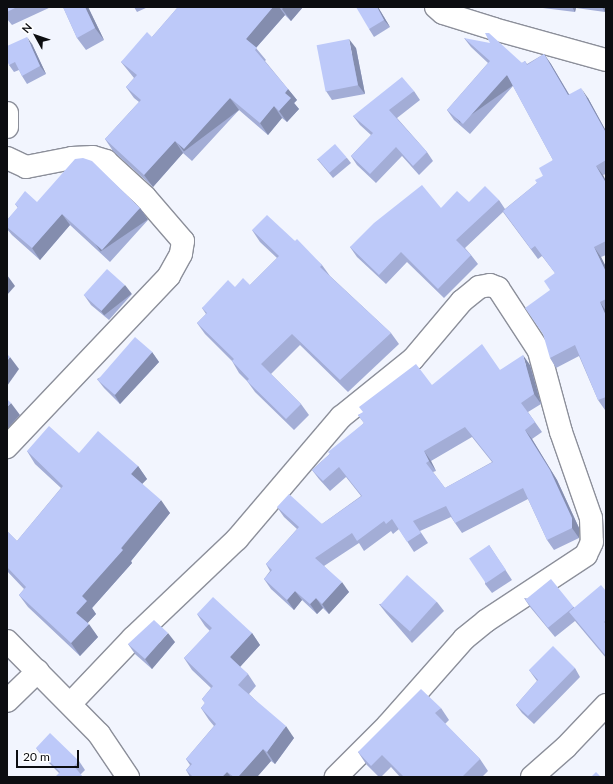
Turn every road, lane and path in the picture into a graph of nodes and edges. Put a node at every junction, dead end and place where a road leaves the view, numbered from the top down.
1 (436, 7) edge
2 (606, 60) edge
3 (7, 113) edge
4 (7, 127) edge
5 (7, 158) edge
6 (7, 447) edge
7 (7, 641) edge
8 (38, 671) junction
9 (7, 701) edge
10 (71, 703) junction
11 (606, 705) edge
12 (128, 777) edge
13 (336, 777) edge
14 (532, 777) edge

1 - 2 street
3 - 4 street
5 - 6 street
7 - 8 street
8 - 9 street
8 - 10 street
10 - 12 street
10 - 13 street
11 - 14 street

